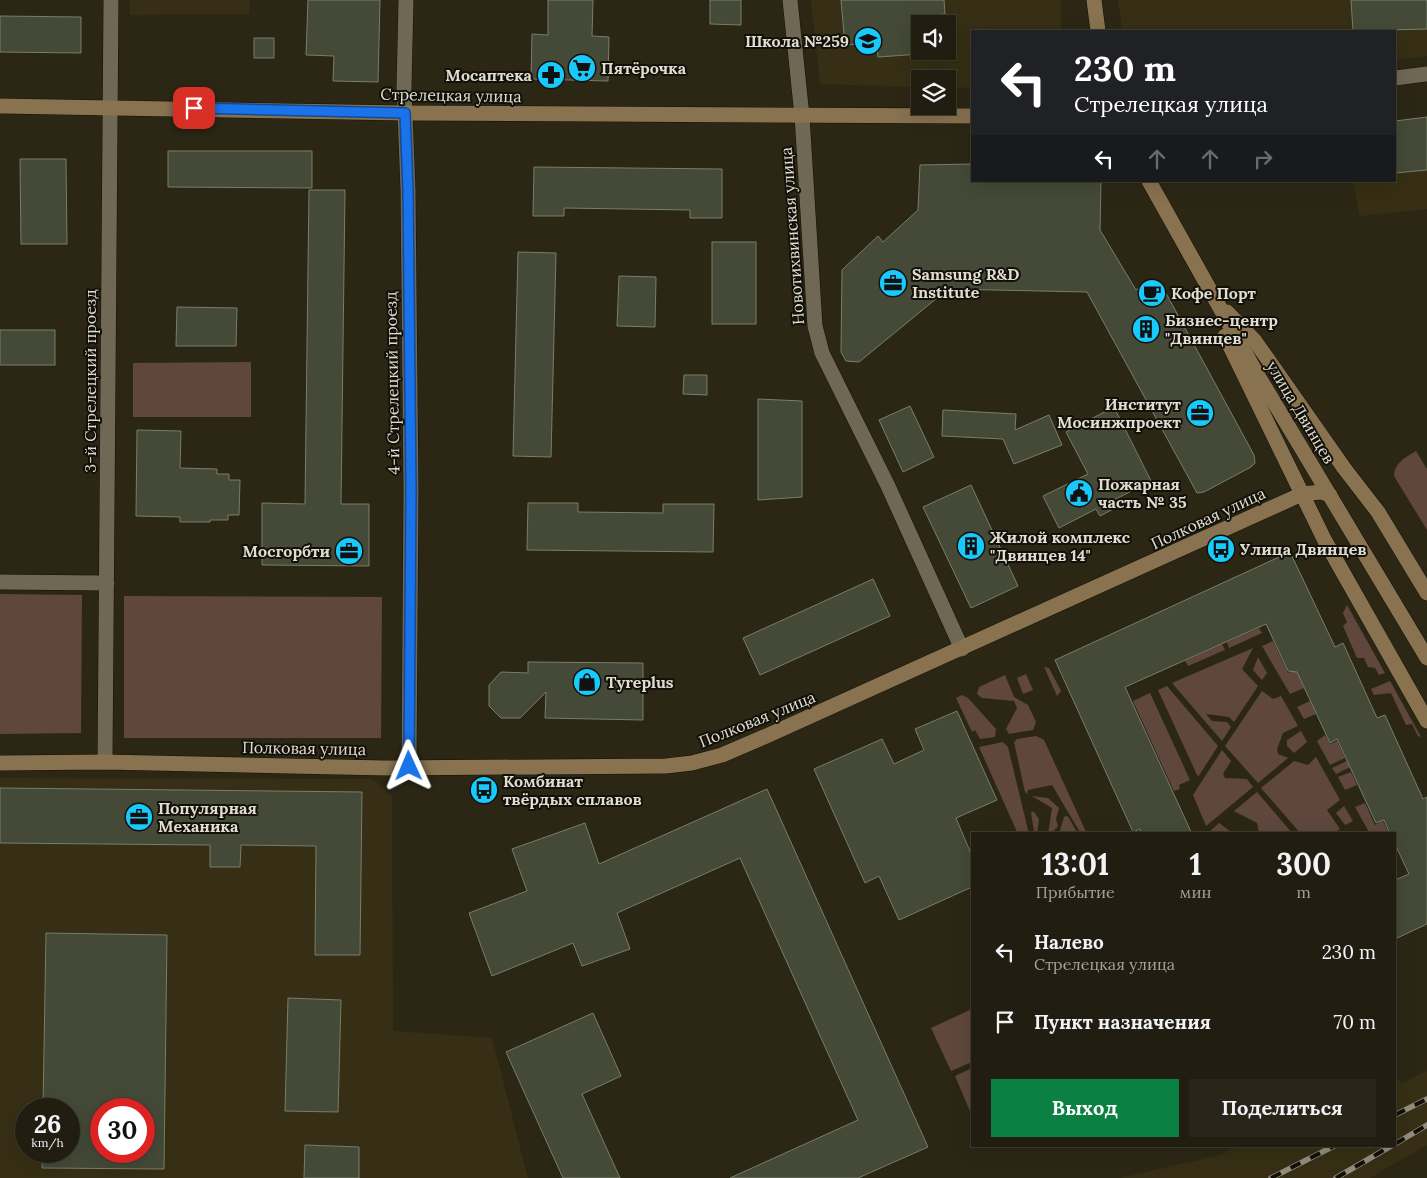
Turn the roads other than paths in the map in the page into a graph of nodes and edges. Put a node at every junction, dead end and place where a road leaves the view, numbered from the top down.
1 (111, 0) edge
2 (406, 0) edge
3 (790, 0) edge
4 (1094, 0) edge
5 (1098, 30) edge
6 (1427, 74) edge
7 (1396, 78) edge
8 (0, 106) edge
9 (109, 107) junction
10 (405, 113) junction
11 (802, 116) junction
12 (971, 116) edge
13 (1150, 182) edge
14 (1215, 301) junction
15 (1302, 494) junction
16 (1330, 495) junction
17 (0, 582) edge
18 (107, 583) junction
19 (1427, 593) edge
20 (962, 649) junction
21 (1427, 658) edge
22 (1427, 721) edge
23 (105, 762) junction
24 (0, 763) edge
25 (409, 766) junction

1 - 9 street, 3-й Стрелецкий проезд
2 - 10 street, 4-й Стрелецкий проезд
3 - 11 street, Новотихвинская улица
4 - 5 street
6 - 7 street
8 - 9 street, Стрелецкая улица
9 - 10 street, Стрелецкая улица
9 - 18 street, 3-й Стрелецкий проезд
10 - 11 street, Стрелецкая улица
10 - 25 street, 4-й Стрелецкий проезд
11 - 12 street, Стрелецкая улица
11 - 20 street, Новотихвинская улица
13 - 14 street, улица Двинцев
14 - 15 street
14 - 16 street, улица Двинцев
14 - 19 street
15 - 16 street, Полковая улица
15 - 20 street, Полковая улица
15 - 22 street
16 - 21 street, улица Двинцев
17 - 18 street
18 - 23 street, 3-й Стрелецкий проезд
20 - 25 street, Полковая улица
23 - 24 street, Полковая улица
23 - 25 street, Полковая улица

